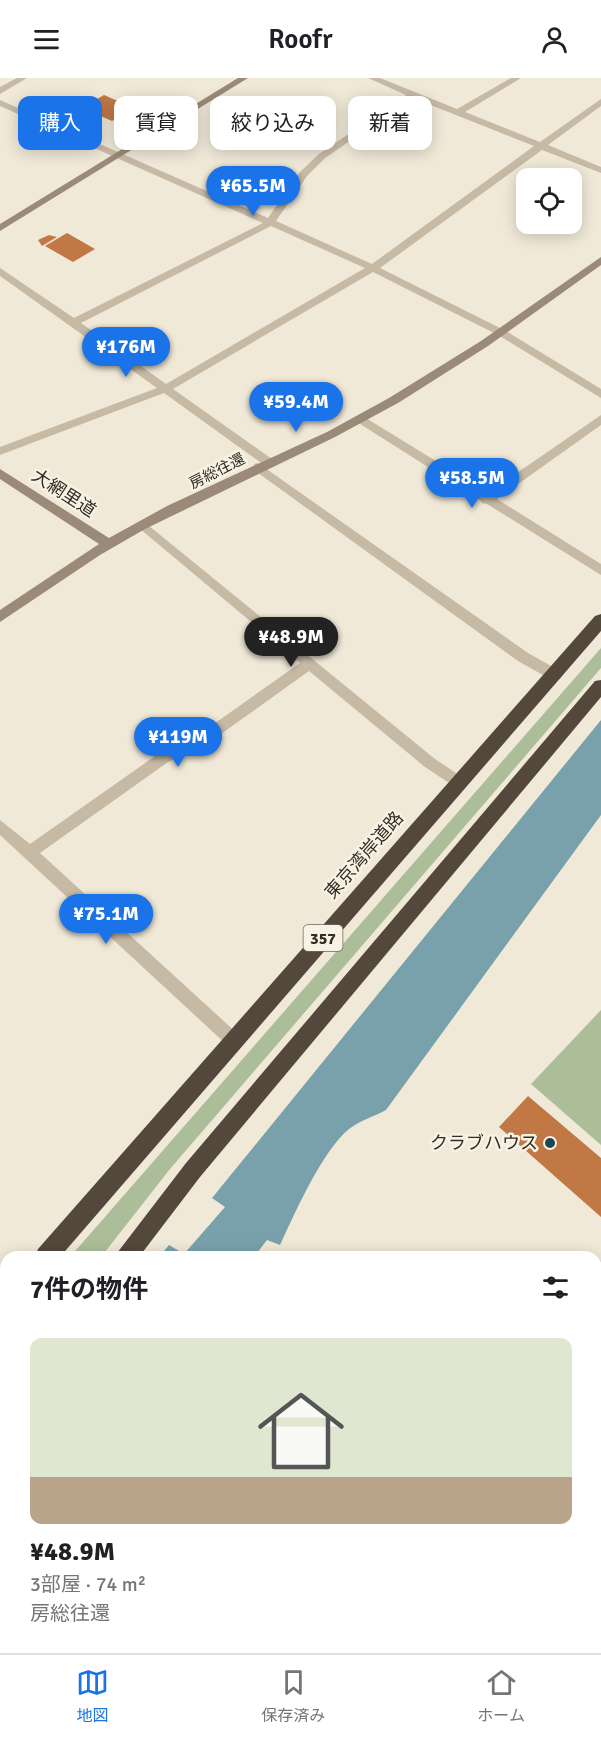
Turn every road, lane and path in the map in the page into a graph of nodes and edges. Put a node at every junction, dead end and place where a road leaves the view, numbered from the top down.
1 (23, 78) edge
2 (244, 78) edge
3 (372, 78) edge
4 (517, 78) edge
5 (0, 91) edge
6 (413, 94) junction
7 (601, 102) edge
8 (0, 103) edge
9 (459, 112) junction
10 (540, 145) junction
11 (117, 155) junction
12 (601, 170) edge
13 (270, 223) junction
14 (0, 228) edge
15 (601, 261) edge
16 (374, 268) junction
17 (0, 271) edge
18 (75, 322) junction
19 (502, 333) junction
20 (165, 389) junction
21 (601, 394) edge
22 (601, 418) edge
23 (361, 419) junction
24 (0, 451) edge
25 (263, 465) junction
26 (0, 473) edge
27 (486, 500) junction
28 (143, 525) junction
29 (109, 544) junction
30 (601, 570) edge
31 (0, 617) edge
32 (601, 620) edge
33 (310, 663) junction
34 (555, 675) junction
35 (601, 686) edge
36 (460, 783) junction
37 (0, 826) edge
38 (30, 852) junction
39 (233, 1040) junction
40 (51, 1251) edge
41 (130, 1251) edge

1 - 5 street
2 - 11 street
3 - 6 street
4 - 9 street
6 - 9 street
6 - 13 street
7 - 10 street
8 - 11 street
9 - 10 street
10 - 12 street
10 - 16 street
11 - 13 street
11 - 14 street
13 - 16 street
13 - 18 street
15 - 19 street, 房総往還
16 - 19 street
16 - 20 street
17 - 18 street
18 - 20 street
19 - 21 street
19 - 23 street, 房総往還
20 - 24 street
20 - 25 street
22 - 27 street
23 - 25 street, 房総往還
23 - 27 street
25 - 28 street, 房総往還
25 - 34 street
26 - 29 street, 大網里道
27 - 30 street
28 - 29 street, 房総往還
28 - 33 street
29 - 31 street, 房総往還
32 - 34 highway, 東京湾岸道路 / 357
33 - 36 street
33 - 38 street
34 - 36 highway, 東京湾岸道路 / 357
35 - 41 highway, 357
36 - 39 highway, 東京湾岸道路 / 357
37 - 38 street
38 - 39 street
39 - 40 highway, 東京湾岸道路 / 357

